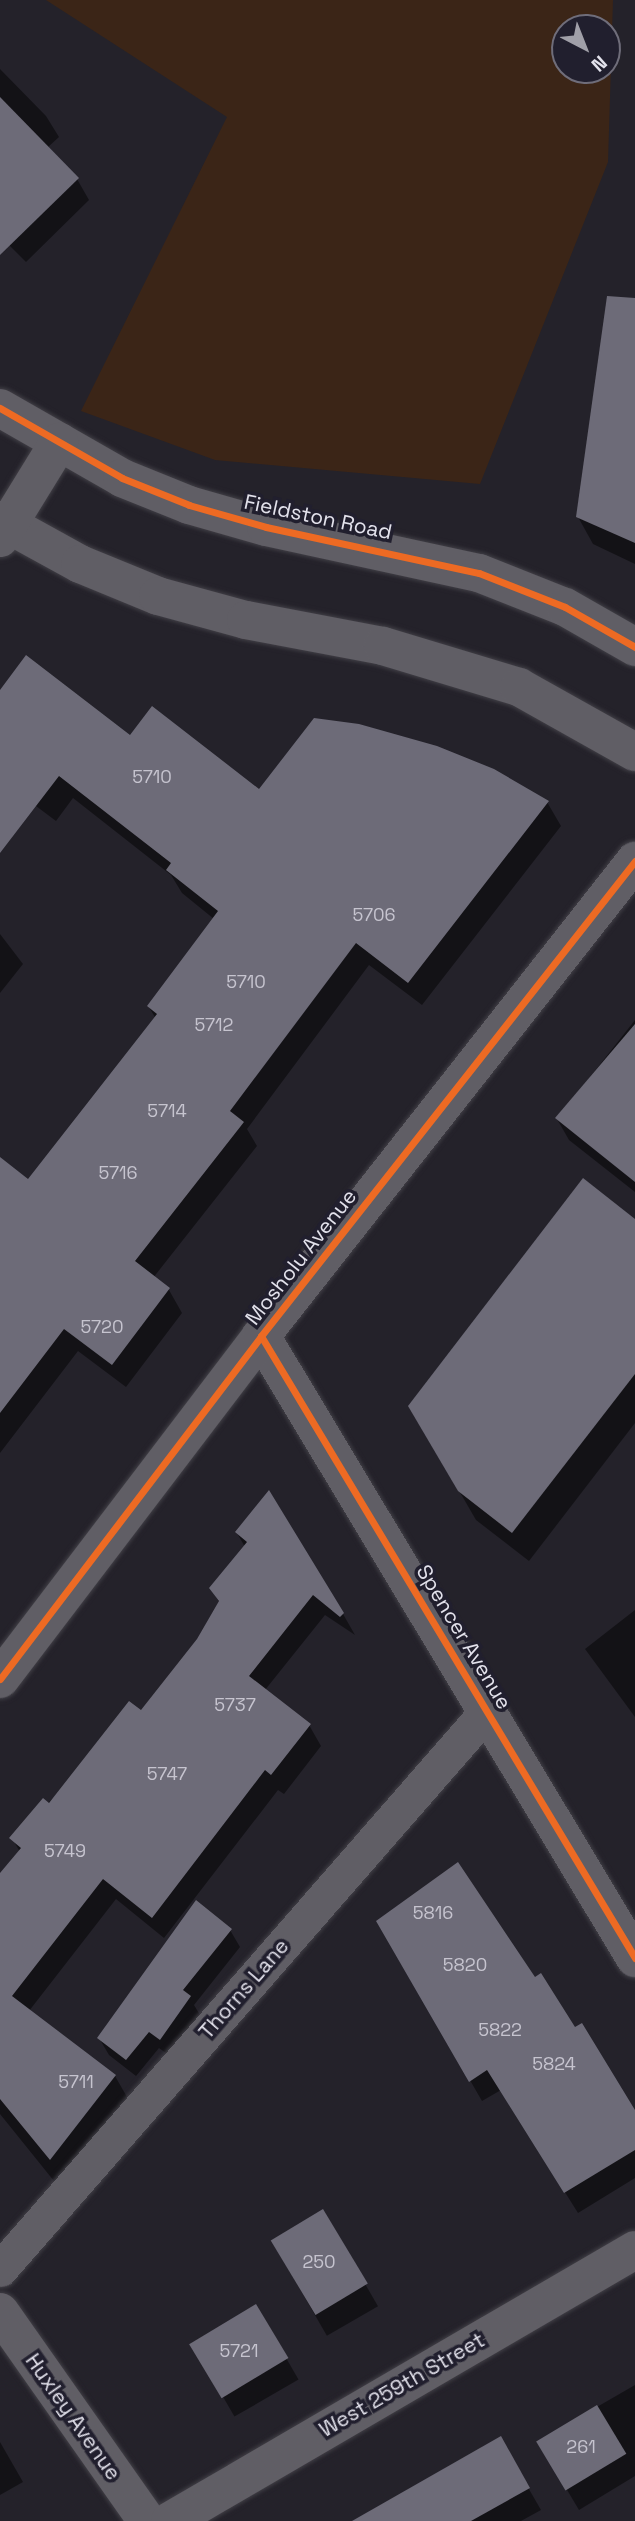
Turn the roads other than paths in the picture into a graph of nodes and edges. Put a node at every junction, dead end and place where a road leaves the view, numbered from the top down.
1 (0, 408) edge
2 (59, 442) junction
3 (3, 528) edge
4 (635, 647) edge
5 (635, 752) edge
6 (635, 861) edge
7 (261, 1336) junction
8 (0, 1679) edge
9 (488, 1710) junction
10 (635, 1958) edge
11 (635, 2250) edge
12 (0, 2269) edge
13 (0, 2312) edge
14 (147, 2521) edge
15 (170, 2521) edge

1 - 2 street, Fieldston Road
2 - 3 street
2 - 4 street, Fieldston Road
3 - 5 street
6 - 7 street, Mosholu Avenue
7 - 8 street, Mosholu Avenue
7 - 9 street, Spencer Avenue
9 - 10 street, Spencer Avenue
9 - 12 lane, Thorns Lane
11 - 15 street, West 259th Street
13 - 14 street, Huxley Avenue

